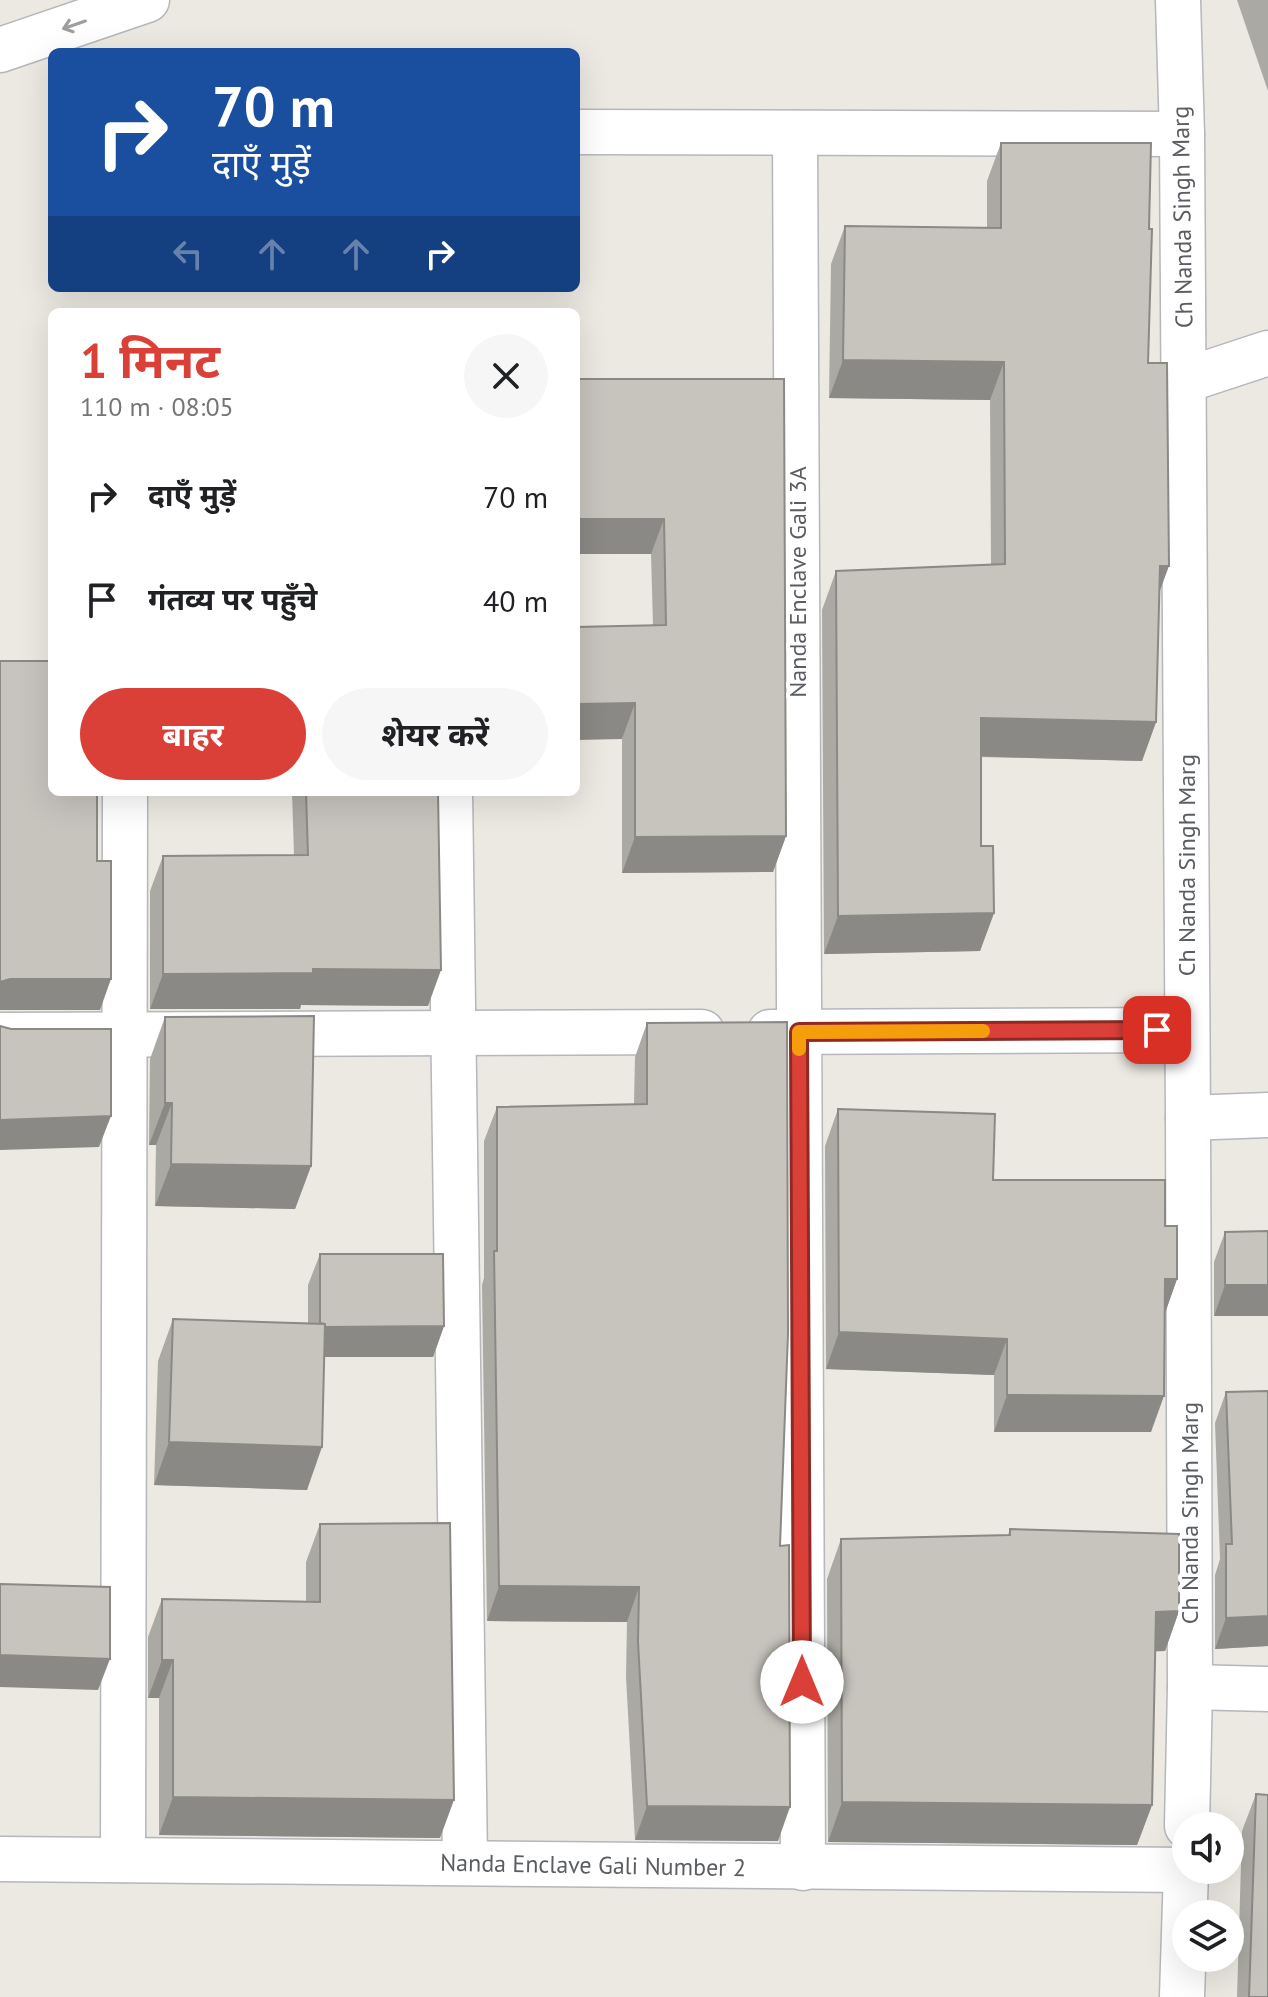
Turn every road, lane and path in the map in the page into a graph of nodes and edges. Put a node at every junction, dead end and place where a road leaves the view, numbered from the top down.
1 (147, 0) edge
2 (1178, 0) edge
3 (0, 50) edge
4 (580, 132) edge
5 (795, 133) junction
6 (1182, 134) junction
7 (1268, 353) edge
8 (1183, 381) junction
9 (125, 796) edge
10 (450, 796) edge
11 (1187, 1030) junction
12 (799, 1032) junction
13 (454, 1033) junction
14 (124, 1034) junction
15 (0, 1035) edge
16 (1268, 1115) edge
17 (1188, 1118) junction
18 (1190, 1687) junction
19 (1268, 1689) edge
20 (1187, 1812) edge
21 (0, 1859) edge
22 (123, 1860) junction
23 (465, 1862) junction
24 (803, 1868) junction
25 (1172, 1870) edge
26 (1186, 1884) edge
27 (1182, 1997) edge

1 -> 3 street
2 - 6 street, Ch Nanda Singh Marg
4 - 5 street
5 - 6 street
5 - 12 street, Nanda Enclave Gali 3A
6 - 8 street, Ch Nanda Singh Marg
7 - 8 street
8 - 11 street, Ch Nanda Singh Marg
9 - 14 street
10 - 13 street
11 - 12 street
11 - 17 street, Ch Nanda Singh Marg
12 - 13 street
12 - 24 street, Nanda Enclave Gali 3A
13 - 14 street
13 - 23 street
14 - 15 street
14 - 22 street
16 - 17 street
17 - 18 street, Ch Nanda Singh Marg
18 - 19 street
18 - 20 street, Ch Nanda Singh Marg
21 - 22 street, Nanda Enclave Gali Number 2
22 - 23 street, Nanda Enclave Gali Number 2
23 - 24 street, Nanda Enclave Gali Number 2
24 - 25 street, Nanda Enclave Gali Number 2
26 - 27 street

